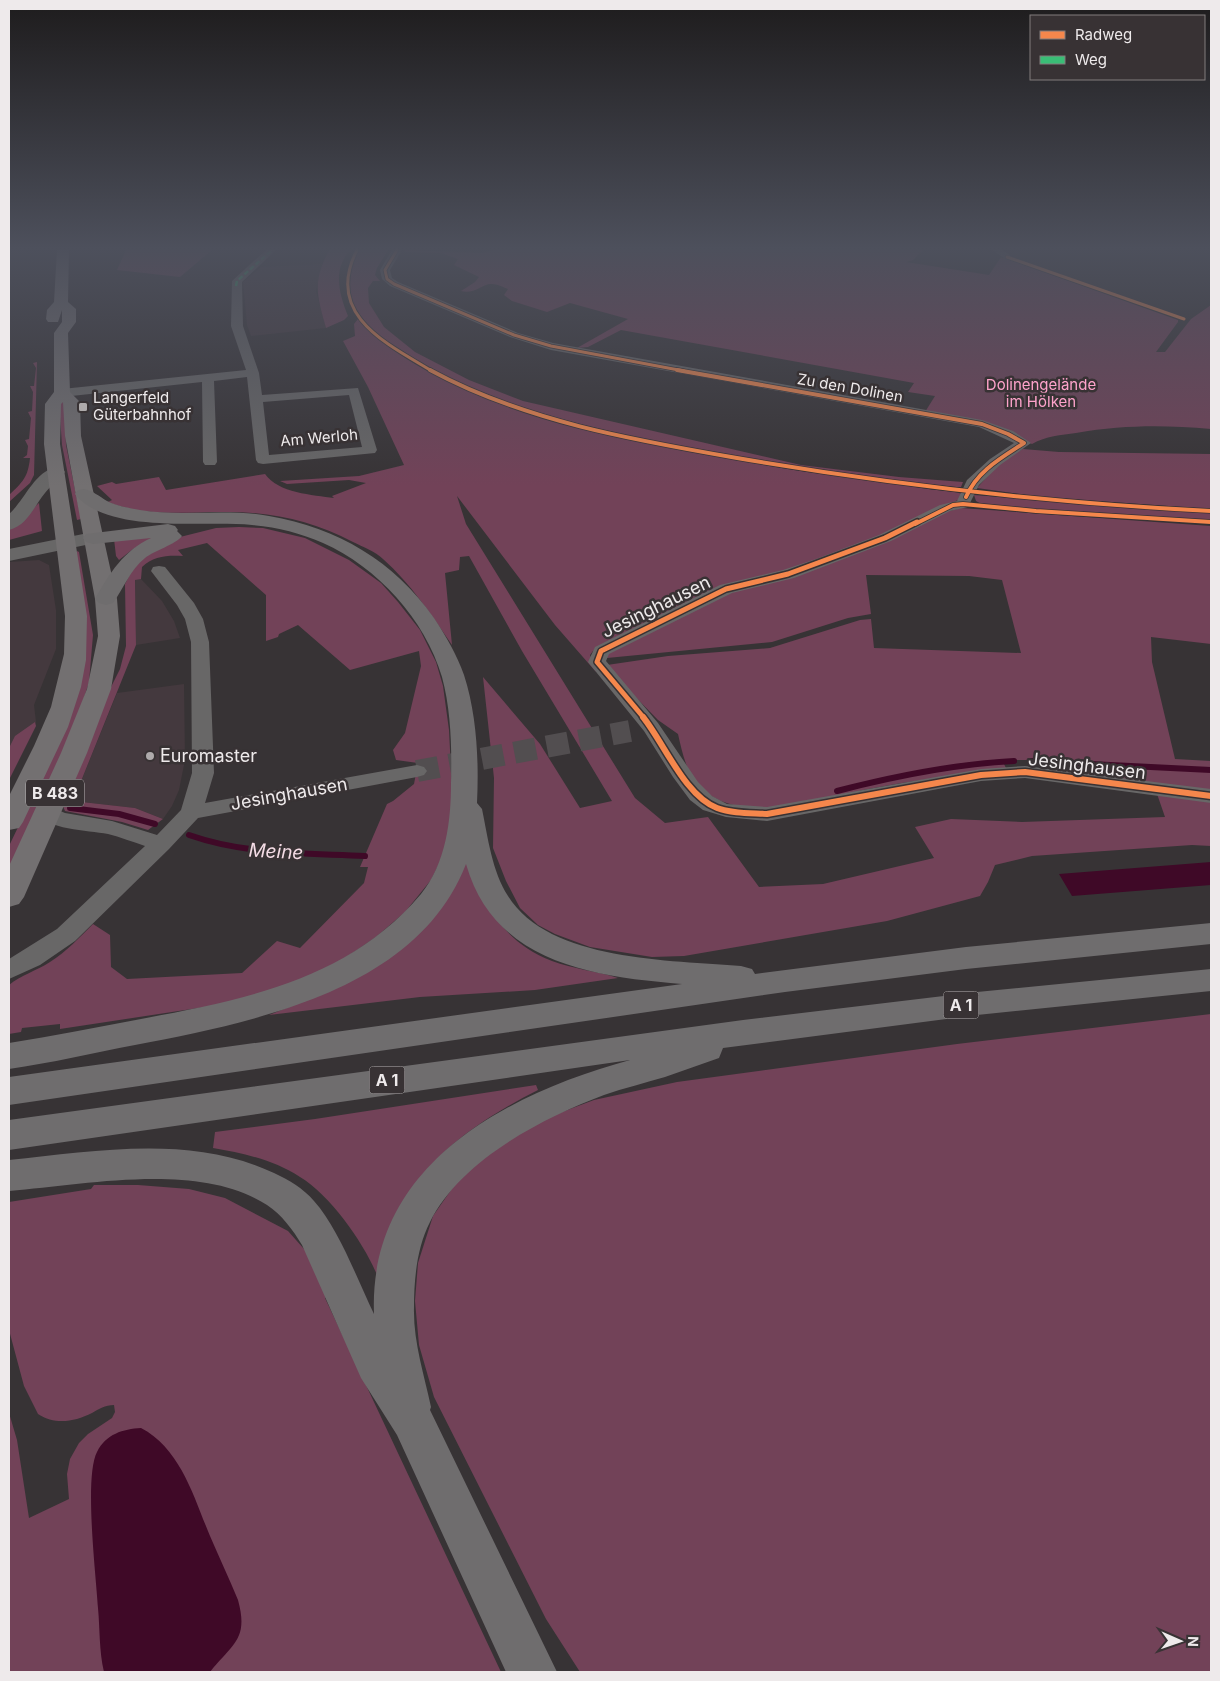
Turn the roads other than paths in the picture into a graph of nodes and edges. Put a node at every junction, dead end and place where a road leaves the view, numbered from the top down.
1 (57, 328) edge
2 (238, 328) edge
3 (501, 328) edge
4 (253, 373) junction
5 (208, 378) junction
6 (62, 393) junction
7 (257, 399) junction
8 (1024, 443) joint
9 (210, 462) dead end
10 (56, 472) junction
11 (84, 494) junction
12 (177, 519) junction
13 (249, 519) junction
14 (9, 524) edge
15 (204, 526) junction
16 (92, 534) junction
17 (65, 539) junction
18 (9, 547) edge
19 (9, 555) edge
20 (159, 571) dead end
21 (106, 599) junction
22 (650, 726) junction
23 (630, 731) tunnel mouth
24 (417, 771) tunnel mouth
25 (465, 786) junction
26 (1211, 796) edge
27 (46, 812) junction
28 (191, 812) junction
29 (9, 822) edge
30 (161, 844) junction
31 (9, 897) edge
32 (1211, 934) edge
33 (9, 970) edge
34 (1211, 980) edge
35 (785, 981) junction
36 (762, 1029) junction
37 (14, 1055) edge
38 (12, 1091) edge
39 (10, 1135) edge
40 (9, 1176) edge
41 (412, 1420) junction
42 (532, 1672) edge

1 - 6 main road
2 - 4 street, Am Werloh
3 - 8 street, Zu den Dolinen
4 - 5 street
4 - 7 street, Am Werloh
5 - 6 street
5 - 9 street
6 - 10 main road
6 - 11 main road
7 - 7 street, Am Werloh
8 - 22 street, Jesinghausen
10 - 14 street
10 - 17 main road
11 - 12 highway
11 - 16 main road
12 - 13 highway
12 - 16 highway
13 - 15 highway
13 - 25 highway
15 - 16 highway
15 - 21 highway
16 - 17 street
16 - 21 main road, B 483
17 - 18 street
17 - 19 street
17 - 29 main road, B 483
20 - 28 street
21 - 27 main road, B 483
22 - 23 street
22 - 26 street, Jesinghausen
24 - 28 street, Jesinghausen
25 - 35 highway
25 - 37 highway
27 - 30 street
27 - 31 main road, B 483
28 - 30 street
30 - 33 street
32 - 35 highway
34 - 36 highway, A 1
35 - 38 highway
36 - 39 highway, A 1
36 - 41 highway
40 - 41 highway
41 - 42 highway

